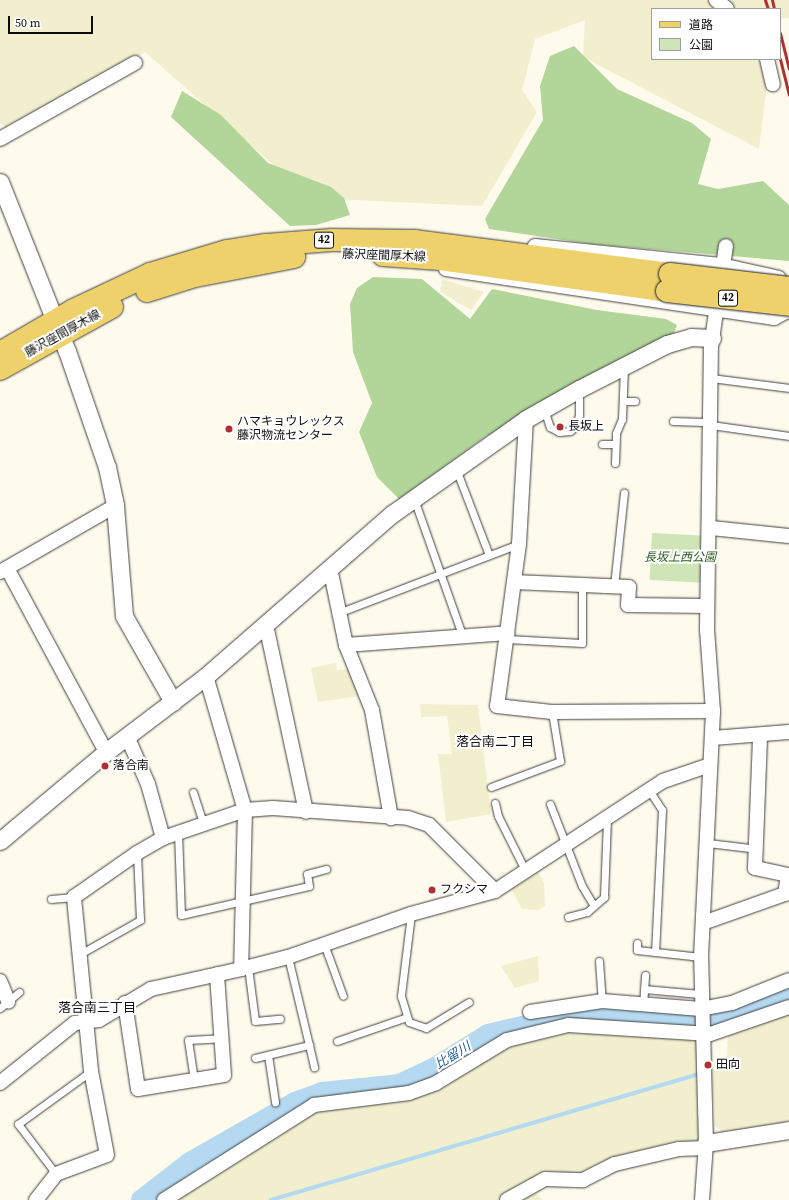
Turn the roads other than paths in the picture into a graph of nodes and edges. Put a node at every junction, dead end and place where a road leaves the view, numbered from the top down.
1 (716, 0) edge
2 (726, 8) edge
3 (767, 60) edge
4 (135, 63) dead end
5 (773, 84) dead end
6 (0, 139) edge
7 (0, 182) edge
8 (432, 243) junction
9 (726, 246) dead end
10 (391, 255) junction
11 (721, 265) junction
12 (668, 282) junction
13 (789, 288) edge
14 (789, 305) edge
15 (714, 312) junction
16 (58, 328) junction
17 (712, 338) junction
18 (0, 353) edge
19 (624, 368) junction
20 (0, 369) edge
21 (711, 378) junction
22 (789, 388) edge
23 (579, 389) junction
24 (624, 401) junction
25 (635, 401) dead end
26 (544, 409) junction
27 (526, 419) junction
28 (673, 421) dead end
29 (711, 424) junction
30 (789, 436) edge
31 (602, 444) dead end
32 (615, 444) junction
33 (615, 463) dead end
34 (456, 469) junction
35 (624, 493) dead end
36 (414, 499) junction
37 (115, 506) junction
38 (711, 528) junction
39 (789, 536) edge
40 (519, 544) junction
41 (489, 555) junction
42 (330, 568) junction
43 (3, 570) edge
44 (440, 573) junction
45 (514, 582) junction
46 (582, 583) junction
47 (614, 586) junction
48 (707, 606) junction
49 (337, 613) junction
50 (266, 625) junction
51 (508, 636) junction
52 (463, 637) junction
53 (346, 645) junction
54 (206, 676) junction
55 (173, 702) junction
56 (713, 711) junction
57 (552, 712) junction
58 (789, 732) edge
59 (760, 735) junction
60 (127, 736) junction
61 (713, 738) junction
62 (106, 752) junction
63 (710, 765) junction
64 (492, 787) dead end
65 (649, 790) junction
66 (193, 792) dead end
67 (495, 803) dead end
68 (550, 804) dead end
69 (245, 810) junction
70 (306, 812) junction
71 (607, 817) junction
72 (392, 818) junction
73 (203, 823) junction
74 (178, 833) junction
75 (163, 838) junction
76 (0, 841) edge
77 (568, 843) junction
78 (707, 843) junction
79 (757, 849) junction
80 (137, 852) junction
81 (326, 869) dead end
82 (526, 872) junction
83 (495, 891) junction
84 (74, 897) junction
85 (51, 899) dead end
86 (245, 900) junction
87 (594, 906) junction
88 (410, 914) junction
89 (568, 917) dead end
90 (703, 923) junction
91 (637, 943) dead end
92 (324, 944) junction
93 (655, 952) junction
94 (80, 954) junction
95 (288, 957) junction
96 (701, 957) junction
97 (599, 961) dead end
98 (244, 968) junction
99 (217, 974) junction
100 (645, 976) dead end
101 (789, 980) edge
102 (0, 981) edge
103 (644, 989) junction
104 (19, 992) dead end
105 (700, 994) junction
106 (343, 996) dead end
107 (469, 1002) dead end
108 (125, 1003) junction
109 (602, 1003) junction
110 (4, 1004) edge
111 (643, 1005) junction
112 (789, 1007) edge
113 (701, 1011) junction
114 (530, 1012) dead end
115 (407, 1017) junction
116 (280, 1019) dead end
117 (85, 1023) junction
118 (602, 1023) junction
119 (702, 1032) junction
120 (221, 1038) junction
121 (337, 1041) dead end
122 (309, 1046) junction
123 (268, 1055) junction
124 (256, 1058) dead end
125 (314, 1067) dead end
126 (91, 1072) junction
127 (194, 1080) junction
128 (0, 1083) edge
129 (275, 1102) dead end
130 (789, 1130) edge
131 (706, 1146) junction
132 (56, 1174) junction
133 (36, 1200) edge
134 (164, 1200) edge
135 (507, 1200) edge
136 (702, 1200) edge

1 - 2 street
3 - 5 street
4 - 6 street
7 - 16 street
8 - 11 street
8 - 12 main road, 藤沢座間厚木線 / 42
8 - 16 main road, 藤沢座間厚木線 / 42
9 - 11 street
10 - 12 main road, 藤沢座間厚木線 / 42
10 - 15 street
10 - 16 main road, 藤沢座間厚木線 / 42
11 - 13 street
11 - 15 street
12 - 13 main road, 藤沢座間厚木線 / 42, bridge
12 - 14 main road, 藤沢座間厚木線 / 42, bridge
14 - 15 street
15 - 17 street
16 - 18 main road, 藤沢座間厚木線 / 42
16 - 20 main road, 藤沢座間厚木線 / 42
16 - 37 street
17 - 19 street
17 - 21 street
19 - 23 street
19 - 24 lane
21 - 22 lane
21 - 29 street
23 - 26 street
23 - 26 lane
24 - 25 lane
24 - 32 lane
26 - 27 street
27 - 34 street
27 - 40 street
28 - 29 lane
29 - 30 lane
29 - 38 street
31 - 32 lane
32 - 33 lane
34 - 36 street
34 - 41 lane
35 - 47 lane
36 - 42 street
36 - 44 lane
37 - 43 street
37 - 55 street
38 - 39 street
38 - 48 street
40 - 41 lane
40 - 45 street
41 - 44 lane
42 - 49 street
42 - 50 street
43 - 62 street
44 - 49 lane
44 - 52 lane
45 - 46 street
45 - 51 street
46 - 47 street
46 - 51 lane
47 - 48 street
48 - 56 street
49 - 53 street
50 - 54 street
50 - 70 street
51 - 52 street
51 - 57 street
52 - 53 street
53 - 72 street
54 - 55 street
54 - 69 street
55 - 60 street
56 - 57 street
56 - 61 street
57 - 64 lane
58 - 59 street
59 - 61 street
59 - 79 street
60 - 62 street
60 - 75 street
61 - 63 street
62 - 76 street
63 - 65 street
63 - 78 street
65 - 71 street
65 - 93 lane
66 - 73 lane
67 - 82 lane
68 - 77 lane
69 - 70 street
69 - 73 street
69 - 86 street
70 - 72 street
71 - 77 street
71 - 87 lane
72 - 83 street
73 - 74 street
74 - 75 street
74 - 86 lane
75 - 80 street
77 - 82 street
77 - 87 lane
78 - 79 lane
78 - 90 street
79 - 90 street
80 - 84 street
80 - 94 lane
81 - 86 lane
82 - 83 street
83 - 88 street
84 - 85 lane
84 - 94 street
86 - 98 street
87 - 89 lane
88 - 92 street
88 - 115 lane
90 - 96 street
91 - 93 lane
92 - 95 street
92 - 106 lane
93 - 96 lane
94 - 117 street
95 - 98 street
95 - 122 lane
96 - 105 street
97 - 109 lane
98 - 99 street
98 - 116 lane
99 - 108 street
99 - 120 street
100 - 103 lane
101 - 113 street
102 - 110 street
103 - 105 lane
103 - 111 lane
104 - 110 lane
105 - 113 street
107 - 115 lane
108 - 117 street
108 - 127 street
109 - 111 street
109 - 114 street
109 - 118 street
111 - 113 street
112 - 119 street
113 - 119 street
115 - 121 lane
117 - 126 street
117 - 128 street
118 - 119 street
118 - 134 street
119 - 131 street
120 - 127 street
120 - 127 lane
122 - 123 lane
122 - 125 lane
123 - 124 lane
123 - 129 lane
126 - 132 street
126 - 132 lane
130 - 131 street
131 - 135 street
131 - 136 street
132 - 133 street

